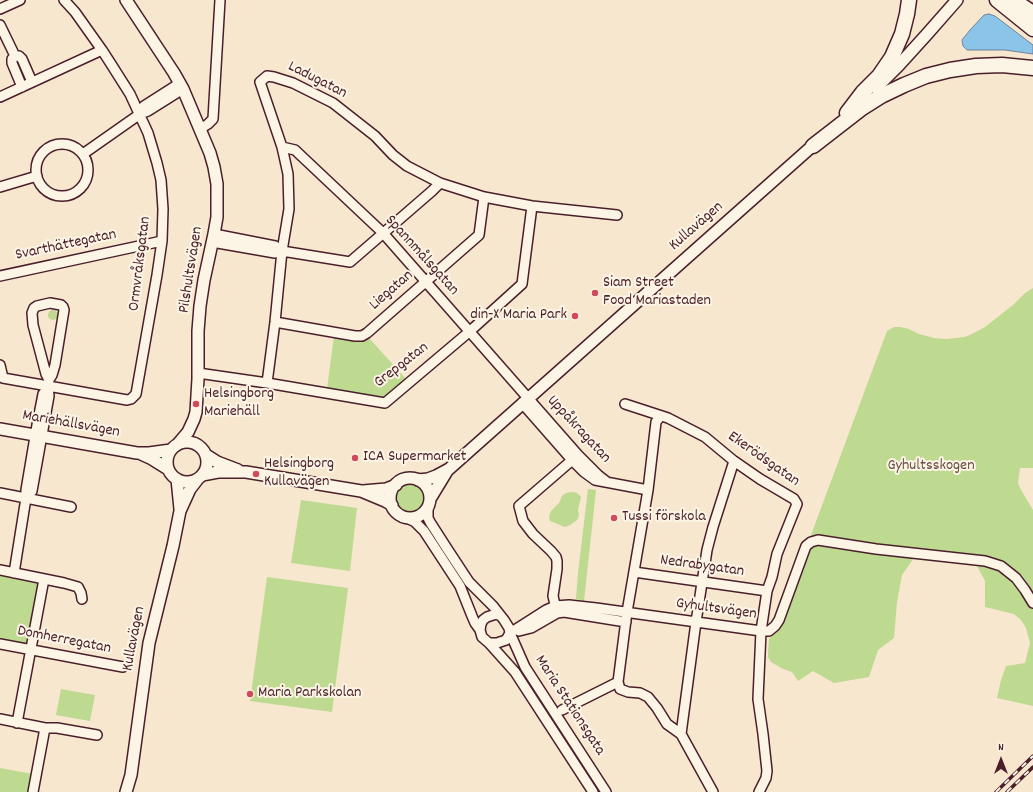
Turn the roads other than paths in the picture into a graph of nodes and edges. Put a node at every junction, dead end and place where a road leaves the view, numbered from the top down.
1 (20, 0) edge
2 (64, 0) edge
3 (126, 0) edge
4 (220, 0) edge
5 (909, 0) edge
6 (957, 0) edge
7 (997, 0) edge
8 (1006, 0) edge
9 (1013, 0) edge
10 (0, 9) edge
11 (1033, 13) edge
12 (1033, 20) edge
13 (0, 25) edge
14 (1033, 29) edge
15 (102, 50) junction
16 (15, 56) junction
17 (1033, 68) edge
18 (32, 82) junction
19 (182, 86) junction
20 (22, 87) junction
21 (0, 97) edge
22 (140, 114) junction
23 (842, 121) junction
24 (200, 129) junction
25 (813, 146) junction
26 (282, 147) junction
27 (83, 154) junction
28 (37, 176) junction
29 (440, 183) junction
30 (0, 187) edge
31 (484, 197) junction
32 (532, 206) junction
33 (618, 214) dead end
34 (383, 233) junction
35 (213, 238) junction
36 (162, 241) junction
37 (282, 251) junction
38 (0, 276) edge
39 (426, 282) junction
40 (275, 322) junction
41 (469, 332) junction
42 (0, 365) edge
43 (198, 373) junction
44 (2, 378) edge
45 (267, 383) junction
46 (49, 384) junction
47 (525, 401) junction
48 (625, 404) dead end
49 (662, 416) junction
50 (194, 419) junction
51 (0, 429) edge
52 (39, 436) junction
53 (174, 447) junction
54 (137, 452) junction
55 (204, 452) junction
56 (575, 458) junction
57 (734, 461) junction
58 (168, 469) junction
59 (449, 469) junction
60 (246, 472) junction
61 (200, 477) junction
62 (177, 479) junction
63 (418, 480) junction
64 (396, 485) junction
65 (648, 490) junction
66 (361, 491) junction
67 (0, 493) edge
68 (26, 498) junction
69 (429, 503) junction
70 (392, 505) junction
71 (71, 507) dead end
72 (180, 511) junction
73 (407, 518) junction
74 (0, 570) edge
75 (634, 572) junction
76 (14, 573) junction
77 (44, 579) junction
78 (702, 582) junction
79 (1029, 589) edge
80 (767, 591) junction
81 (82, 599) dead end
82 (1033, 603) edge
83 (556, 609) junction
84 (627, 612) junction
85 (501, 616) junction
86 (626, 622) junction
87 (696, 622) junction
88 (480, 630) junction
89 (761, 631) junction
90 (510, 633) junction
91 (489, 643) junction
92 (0, 644) edge
93 (30, 650) junction
94 (123, 667) dead end
95 (618, 682) junction
96 (562, 710) dead end
97 (0, 720) edge
98 (17, 723) junction
99 (45, 728) junction
100 (681, 734) junction
101 (97, 735) dead end
102 (131, 775) junction
103 (33, 792) edge
104 (126, 792) edge
105 (132, 792) edge
106 (593, 792) edge
107 (606, 792) edge
108 (713, 792) edge
109 (759, 792) edge

1 - 10 street
2 - 15 street, Ormvråksgatan
3 - 19 street, Pilshultsvägen
4 - 24 street
5 - 23 main road
6 - 23 street, Kullavägen
7 - 14 main road
8 - 12 main road
9 - 11 main road
13 - 16 street
15 - 18 street
15 - 22 street, Ormvråksgatan
16 - 18 street
16 - 20 street
17 - 25 main road
18 - 20 street
19 - 22 street
19 - 24 street, Pilshultsvägen
20 - 21 street
22 - 27 street
22 - 36 street, Ormvråksgatan
23 - 25 street, Kullavägen
24 - 35 street, Pilshultsvägen
25 - 47 street, Kullavägen
26 - 29 street, Ladugatan
26 - 34 street, Spannmålsgatan
26 - 37 street, Ladugatan
27 - 28 street
27 - 28 street
28 - 30 street
29 - 31 street, Ladugatan
29 - 34 street
31 - 32 street, Ladugatan
31 - 39 street, Liegatan
32 - 33 street, Ladugatan
32 - 41 street, Grepgatan
34 - 37 street
34 - 39 street, Spannmålsgatan
35 - 37 street
35 - 43 street, Pilshultsvägen
36 - 38 street, Svarthättegatan
36 - 46 street, Ormvråksgatan
37 - 40 street, Ladugatan
39 - 40 street, Liegatan
39 - 41 street, Spannmålsgatan
40 - 45 street, Ladugatan
41 - 45 street, Grepgatan
41 - 47 street, Spannmålsgatan
42 - 44 street
43 - 45 street, Grepgatan
43 - 50 street, Pilshultsvägen
44 - 46 street, Ormvråksgatan
46 - 46 street
46 - 52 street
47 - 56 street, Uppåkragatan
47 - 59 street, Kullavägen
48 - 49 street, Ekerödsgatan
49 - 57 street, Ekerödsgatan
49 - 65 street
50 - 53 street, Pilshultsvägen
50 - 55 street, Pilshultsvägen
51 - 52 street, Mariehällsvägen
52 - 54 street, Mariehällsvägen
52 - 68 street
53 - 54 street, Mariehällsvägen
53 - 55 street
53 - 58 street
54 - 58 street, Mariehällsvägen
55 - 60 street, Kullavägen
55 - 61 street
56 - 65 street, Uppåkragatan
56 - 83 street
57 - 78 street
57 - 80 street, Ekerödsgatan
58 - 62 street
59 - 63 street, Kullavägen
59 - 69 street, Kullavägen
60 - 61 street, Kullavägen
60 - 66 street, Kullavägen
61 - 62 street
61 - 72 street, Kullavägen
62 - 72 street, Kullavägen
63 - 64 street, Kullavägen
63 - 69 street
64 - 66 street, Kullavägen
64 - 70 street
65 - 75 street
66 - 70 street, Kullavägen
67 - 68 street
68 - 71 street
68 - 76 street
69 - 73 street, Kullavägen
69 - 85 street, Maria Stationsgata
70 - 73 street, Kullavägen
72 - 102 street, Kullavägen
73 - 88 street, Maria Stationsgata
74 - 76 street
75 - 78 street, Nedrabygatan
75 - 84 street
76 - 77 street
77 - 81 street
77 - 93 street
78 - 80 street, Nedrabygatan
78 - 87 street
79 - 82 street, Gyhultsvägen
79 - 89 street, Gyhultsvägen
80 - 89 street, Ekerödsgatan
83 - 84 street, Gyhultsvägen
83 - 86 street
83 - 90 street
84 - 86 street
84 - 87 street, Gyhultsvägen
85 - 88 street
85 - 90 street, Maria Stationsgata
86 - 95 street
87 - 89 street, Gyhultsvägen
87 - 100 street
88 - 91 street, Maria Stationsgata
89 - 109 street, Ekerödsgatan
90 - 91 street
90 - 107 street, Maria Stationsgata
91 - 106 street, Maria Stationsgata
92 - 93 street, Domherregatan
93 - 94 street, Domherregatan
93 - 98 street
95 - 96 street
95 - 100 street
97 - 98 street
98 - 99 street
99 - 101 street
99 - 103 street
100 - 108 street
102 - 104 street, Kullavägen
102 - 105 street, Kullavägen

